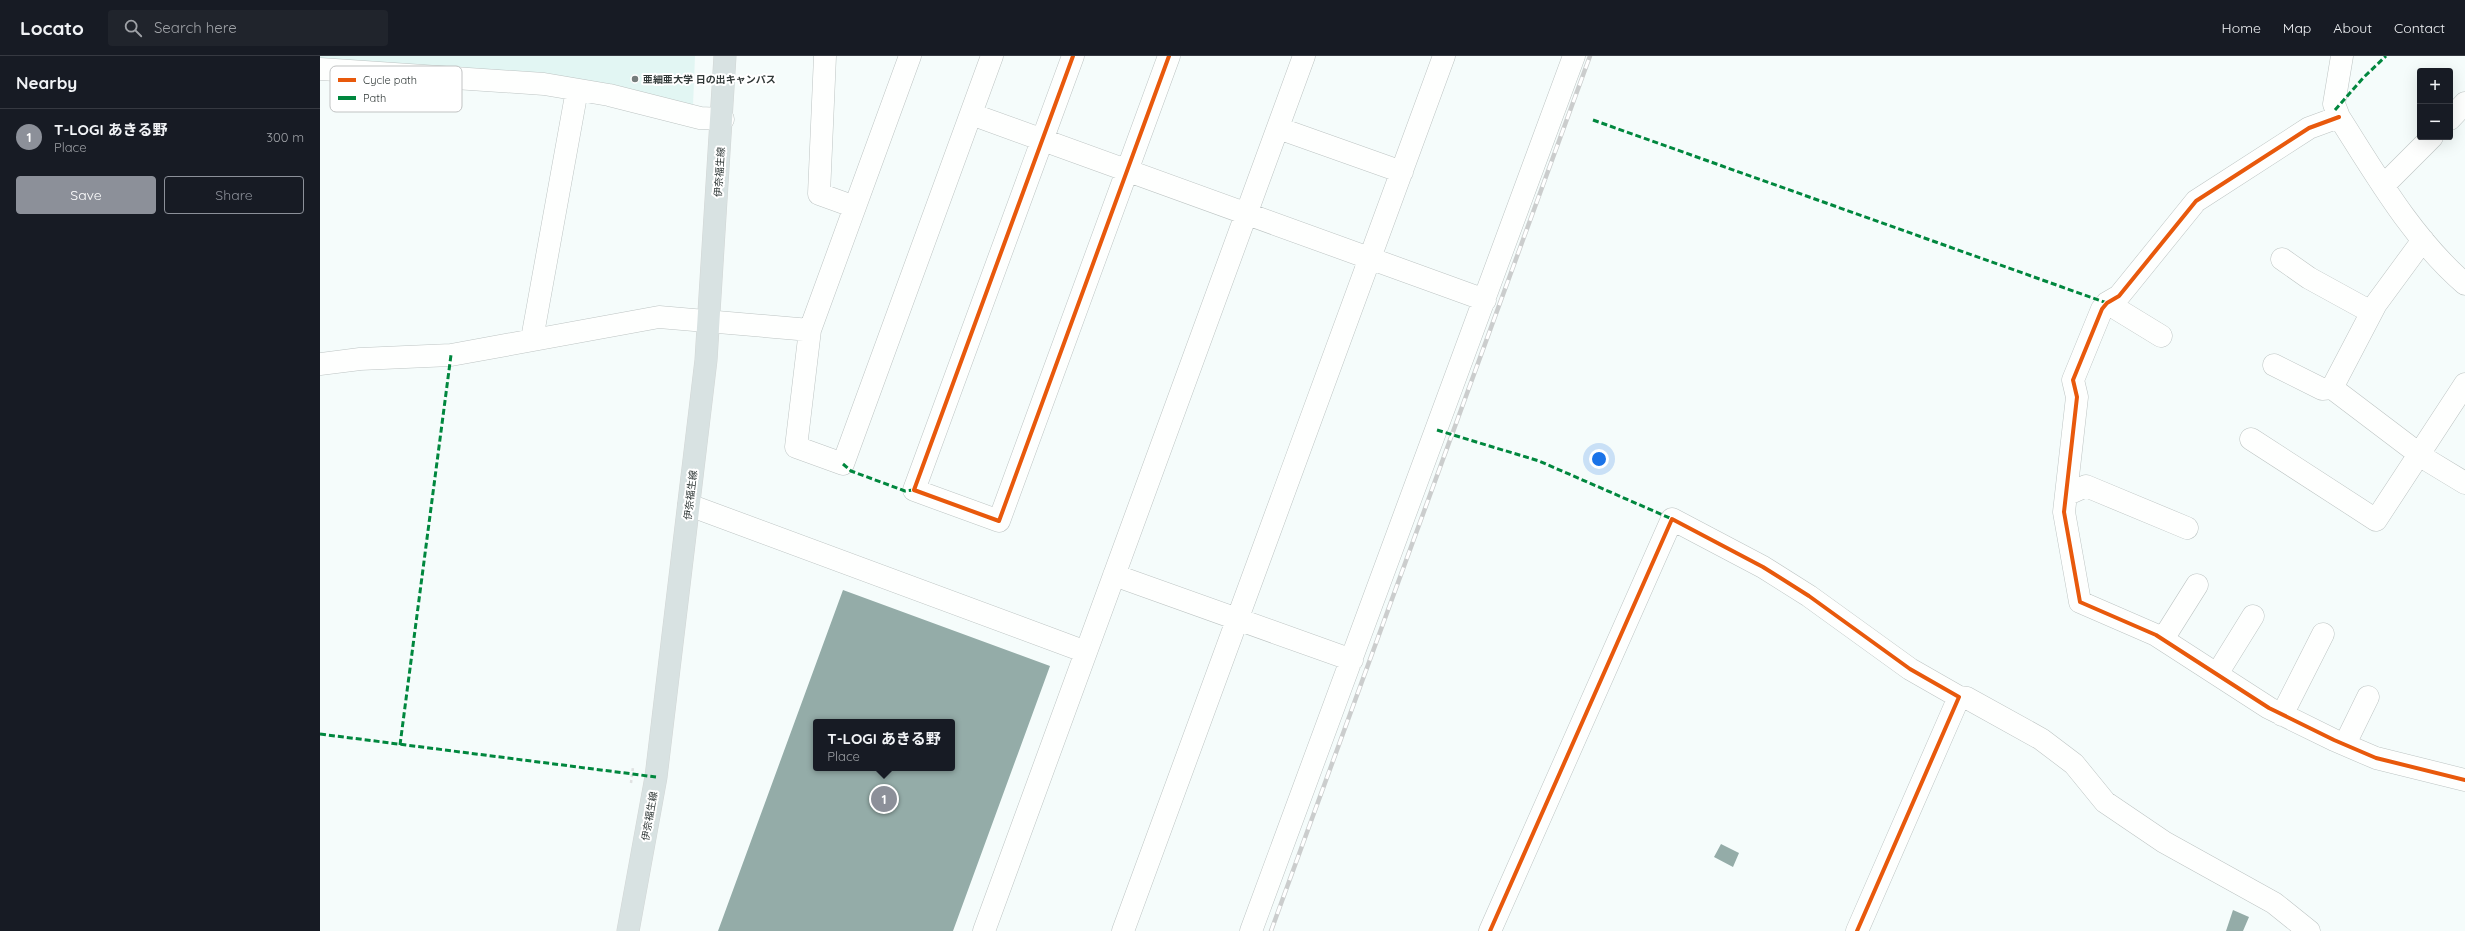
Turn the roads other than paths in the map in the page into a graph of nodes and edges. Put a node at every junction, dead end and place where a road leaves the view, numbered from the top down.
1 (726, 56) edge
2 (825, 56) edge
3 (910, 56) edge
4 (992, 56) edge
5 (1073, 56) edge
6 (1169, 56) edge
7 (1304, 56) edge
8 (1444, 56) edge
9 (1574, 56) edge
10 (2342, 56) edge
11 (320, 68) edge
12 (330, 69) edge
13 (462, 78) edge
14 (577, 90) junction
15 (2465, 104) edge
16 (971, 114) junction
17 (2453, 116) edge
18 (2339, 117) junction
19 (723, 119) junction
20 (1278, 128) junction
21 (1042, 140) junction
22 (2429, 140) edge
23 (1127, 171) junction
24 (1402, 172) junction
25 (2383, 186) junction
26 (855, 207) junction
27 (1246, 215) junction
28 (2423, 240) junction
29 (1370, 259) junction
30 (2282, 259) dead end
31 (2465, 284) edge
32 (1485, 300) junction
33 (2107, 303) junction
34 (2371, 312) junction
35 (710, 320) junction
36 (810, 330) junction
37 (2161, 336) dead end
38 (532, 339) junction
39 (320, 364) edge
40 (2274, 365) dead end
41 (2465, 384) edge
42 (2332, 388) junction
43 (2251, 439) dead end
44 (2420, 453) junction
45 (2465, 483) edge
46 (2066, 495) junction
47 (689, 505) junction
48 (2187, 528) dead end
49 (1114, 575) junction
50 (2197, 585) dead end
51 (2253, 616) dead end
52 (1237, 619) junction
53 (2323, 634) dead end
54 (2163, 639) junction
55 (1086, 652) junction
56 (1352, 660) junction
57 (2217, 674) junction
58 (1959, 697) junction
59 (2368, 697) dead end
60 (2282, 715) junction
61 (2345, 744) junction
62 (2465, 780) edge
63 (1497, 929) edge
64 (628, 931) edge
65 (984, 931) edge
66 (1123, 931) edge
67 (1251, 931) edge
68 (1857, 931) edge
69 (2309, 931) edge

1 - 19 main road, 伊奈福生線
2 - 26 street
3 - 26 street
4 - 16 street
5 - 21 street
6 - 23 street
7 - 20 street
8 - 24 street
9 - 32 street
10 - 18 street
11 - 12 street
13 - 14 street
14 - 19 street
14 - 38 street
15 - 17 street
16 - 21 street
16 - 36 street
18 - 25 street
18 - 33 street
19 - 35 main road, 伊奈福生線
20 - 24 street
20 - 27 street
21 - 23 street
21 - 23 street
22 - 25 street
23 - 27 street
24 - 29 street
25 - 28 street
26 - 36 street
27 - 29 street
27 - 49 street
28 - 31 street
28 - 34 street
29 - 32 street
29 - 52 street
30 - 34 street
32 - 56 street
33 - 37 street
33 - 46 street
34 - 42 street
35 - 36 street
35 - 38 street
35 - 47 main road, 伊奈福生線
38 - 39 street
40 - 42 street
41 - 44 street
42 - 44 street
43 - 44 street
44 - 45 street
46 - 48 street
46 - 54 street
47 - 55 street
47 - 64 main road, 伊奈福生線
49 - 52 street
49 - 55 street
50 - 54 street
51 - 57 street
52 - 56 street
52 - 66 street
53 - 60 street
54 - 57 street
55 - 65 street
56 - 67 street
57 - 60 street
58 - 63 street
58 - 68 street
58 - 69 street
59 - 61 street
60 - 61 street
61 - 62 street

